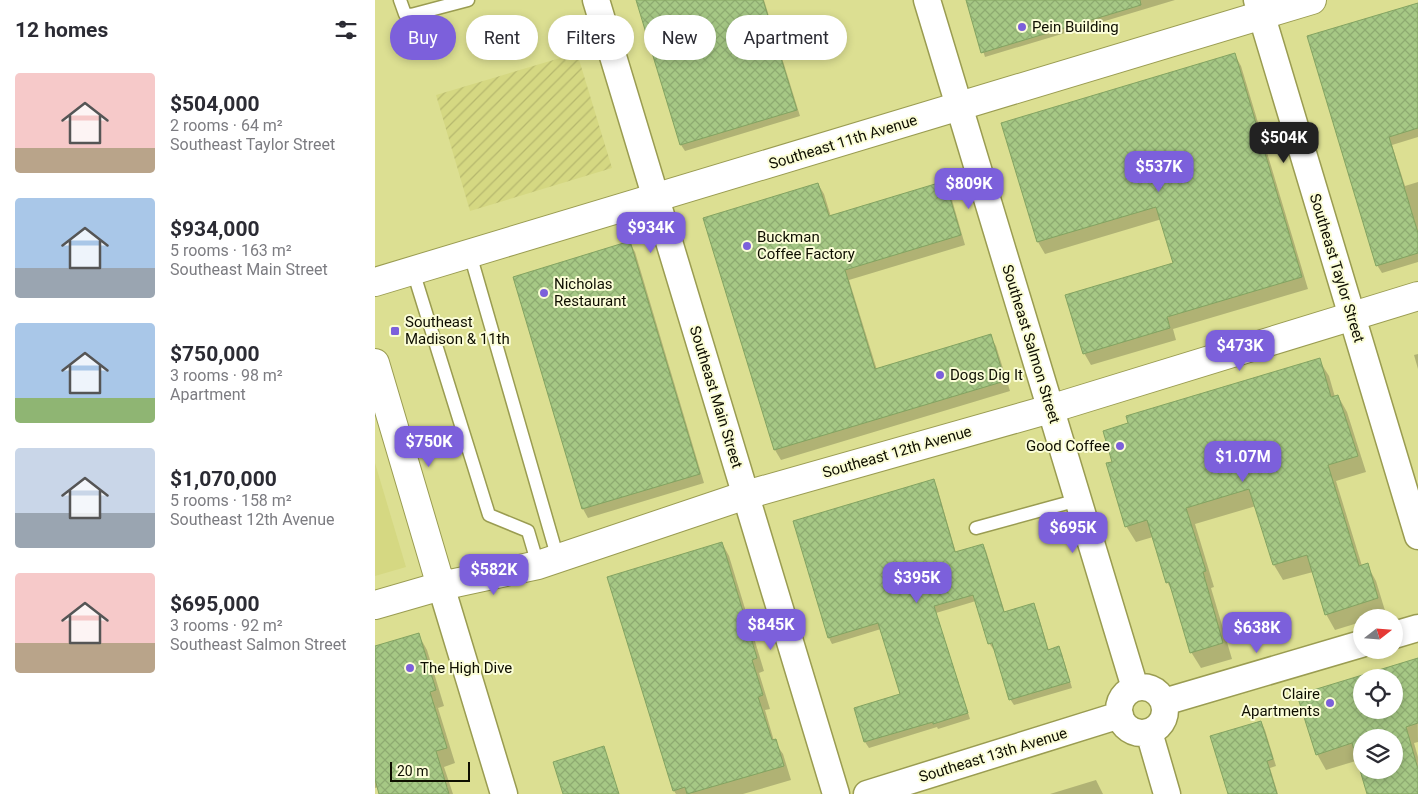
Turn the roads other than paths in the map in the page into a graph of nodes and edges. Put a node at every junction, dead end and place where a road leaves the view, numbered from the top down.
1 (400, 0) edge
2 (468, 0) edge
3 (597, 0) edge
4 (927, 0) edge
5 (1312, 0) edge
6 (1259, 8) edge
7 (959, 107) junction
8 (655, 198) junction
9 (470, 254) junction
10 (413, 271) junction
11 (375, 282) edge
12 (1418, 296) edge
13 (1352, 316) junction
14 (375, 363) edge
15 (1050, 409) junction
16 (746, 495) junction
17 (1078, 500) junction
18 (977, 528) dead end
19 (1418, 536) edge
20 (548, 562) junction
21 (441, 586) junction
22 (375, 605) edge
23 (1418, 628) edge
24 (1403, 632) edge
25 (1353, 646) edge
26 (1135, 688) junction
27 (1164, 702) junction
28 (1120, 715) junction
29 (1149, 732) junction
30 (504, 794) edge
31 (836, 794) edge
32 (867, 794) edge
33 (1167, 794) edge

1 - 2 lane
3 - 8 street, Southeast Main Street
4 - 7 street, Southeast Salmon Street
5 - 6 main road, Southeast 11th Avenue
6 - 7 main road, Southeast 11th Avenue
6 - 13 street, Southeast Taylor Street
7 - 8 main road, Southeast 11th Avenue
7 - 15 street, Southeast Salmon Street
8 - 9 main road, Southeast 11th Avenue
8 - 16 street, Southeast Main Street
9 - 10 main road, Southeast 11th Avenue
9 - 20 lane
10 - 11 main road, Southeast 11th Avenue
10 - 20 lane
12 - 13 main road, Southeast 12th Avenue
13 - 15 main road, Southeast 12th Avenue
13 - 19 street, Southeast Taylor Street
14 - 21 main road
15 - 16 main road, Southeast 12th Avenue
15 - 17 street, Southeast Salmon Street
16 - 20 main road, Southeast 12th Avenue
16 - 31 street, Southeast Main Street
17 - 18 lane
17 - 26 street, Southeast Salmon Street
20 - 21 main road, Southeast 12th Avenue
21 - 22 main road, Southeast 12th Avenue
21 - 30 street
23 - 24 street
25 - 27 street
26 - 27 street
26 - 28 street
27 - 29 street
28 - 29 street
28 - 32 street, Southeast 13th Avenue
29 - 33 street

